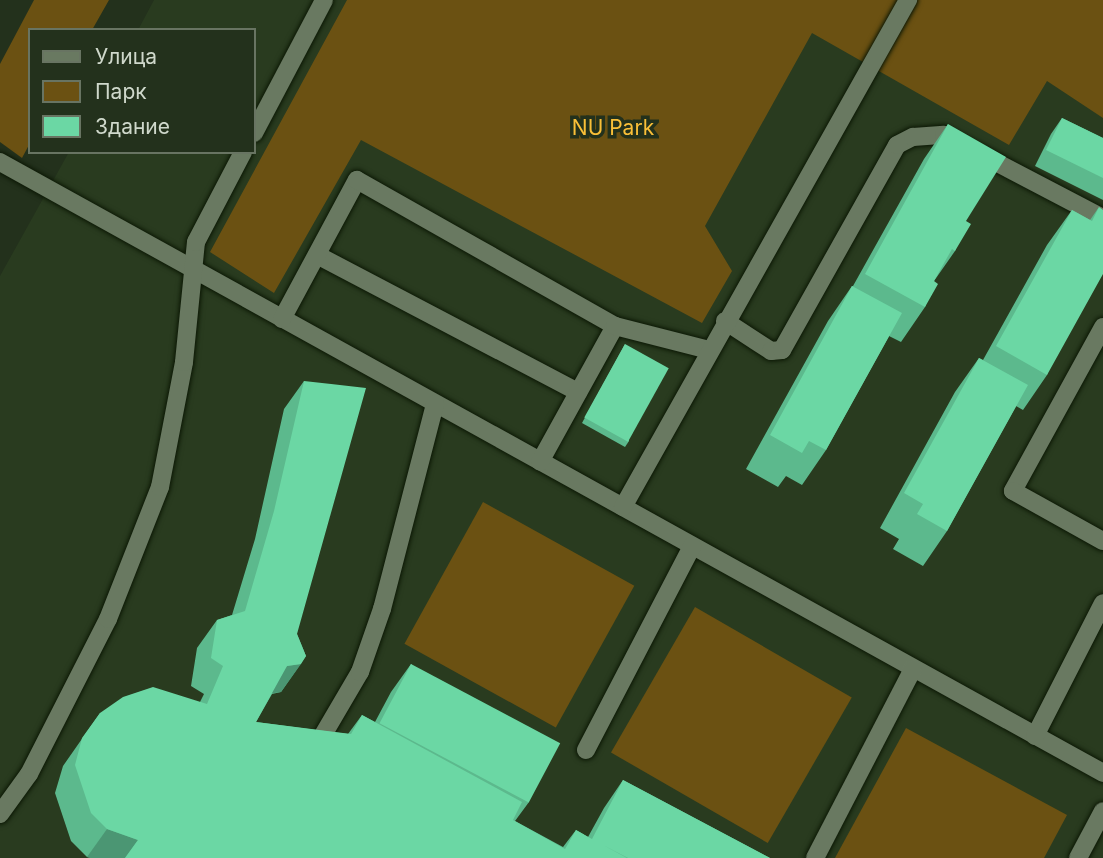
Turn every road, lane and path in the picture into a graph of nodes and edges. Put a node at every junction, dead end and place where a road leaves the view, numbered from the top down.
1 (324, 0) edge
2 (908, 0) edge
3 (256, 129) edge
4 (242, 154) edge
5 (0, 162) edge
6 (1103, 218) edge
7 (317, 255) junction
8 (193, 271) junction
9 (282, 320) junction
10 (725, 321) junction
11 (615, 326) junction
12 (1103, 327) edge
13 (709, 351) junction
14 (578, 392) junction
15 (435, 404) junction
16 (540, 462) junction
17 (623, 508) junction
18 (1103, 541) edge
19 (692, 546) junction
20 (1103, 603) edge
21 (913, 669) junction
22 (1035, 736) junction
23 (586, 750) dead end
24 (306, 765) edge
25 (1103, 773) edge
26 (1103, 811) edge
27 (0, 814) edge
28 (815, 858) edge
29 (1078, 858) edge

1 - 3 lane
2 - 10 lane
4 - 8 lane
5 - 8 lane
6 - 10 lane
7 - 9 lane
7 - 11 lane
7 - 14 lane
8 - 9 lane
8 - 27 lane
9 - 15 lane
10 - 13 lane
11 - 13 lane
11 - 14 lane
12 - 18 lane
13 - 17 lane
14 - 16 lane
15 - 16 lane
15 - 24 lane
16 - 17 lane
17 - 19 lane
19 - 21 lane
19 - 23 lane
20 - 22 lane
21 - 22 lane
21 - 28 lane
22 - 25 lane
26 - 29 lane

